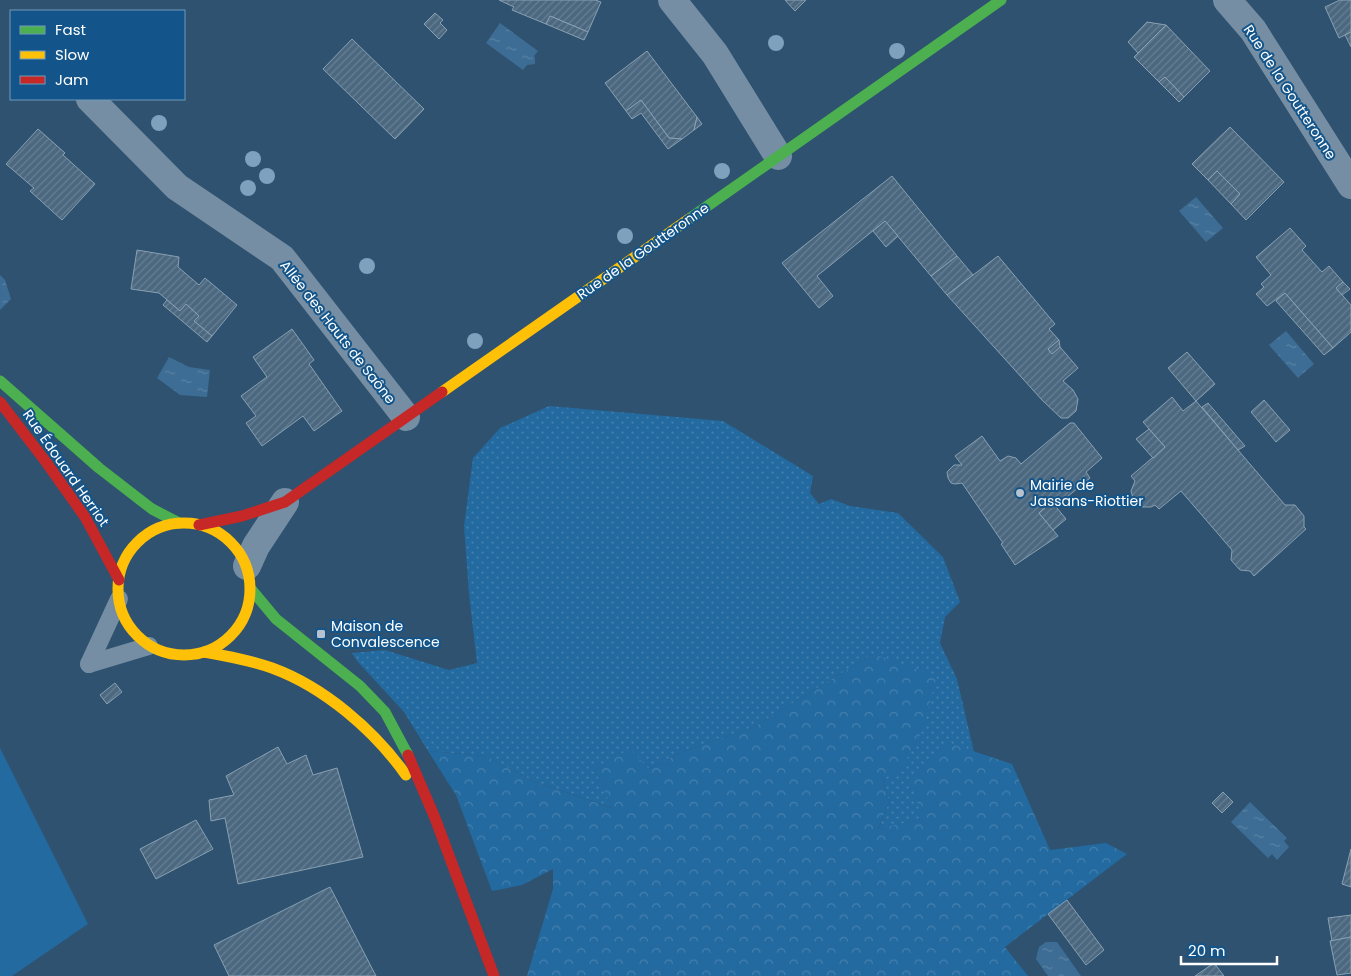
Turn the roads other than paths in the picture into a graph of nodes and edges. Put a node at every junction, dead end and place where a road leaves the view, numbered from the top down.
1 (1001, 0) edge
2 (1227, 0) edge
3 (684, 5) edge
4 (106, 104) edge
5 (778, 156) junction
6 (1351, 185) edge
7 (0, 381) edge
8 (0, 402) edge
9 (406, 417) junction
10 (285, 502) junction
11 (179, 523) junction
12 (199, 525) junction
13 (249, 578) junction
14 (119, 580) junction
15 (119, 599) junction
16 (149, 646) junction
17 (204, 652) junction
18 (435, 818) junction
19 (494, 976) edge

1 - 5 main road, Rue de la Goutteronne
2 - 6 street, Rue de la Goutteronne
3 - 5 street
4 - 9 street, Allée des Hauts de Saône
5 - 9 main road, Rue de la Goutteronne
7 - 11 main road, Rue Édouard Herriot
8 - 14 main road, Rue Édouard Herriot
9 - 10 main road, Rue de la Goutteronne
10 - 12 main road, Rue de la Goutteronne
10 - 13 street, Rue de la Goutteronne
11 - 12 main road
11 - 14 main road
12 - 13 main road
13 - 17 main road
13 - 18 main road
14 - 15 main road
15 - 16 main road
15 - 16 lane
16 - 17 main road
17 - 18 main road
18 - 19 main road

